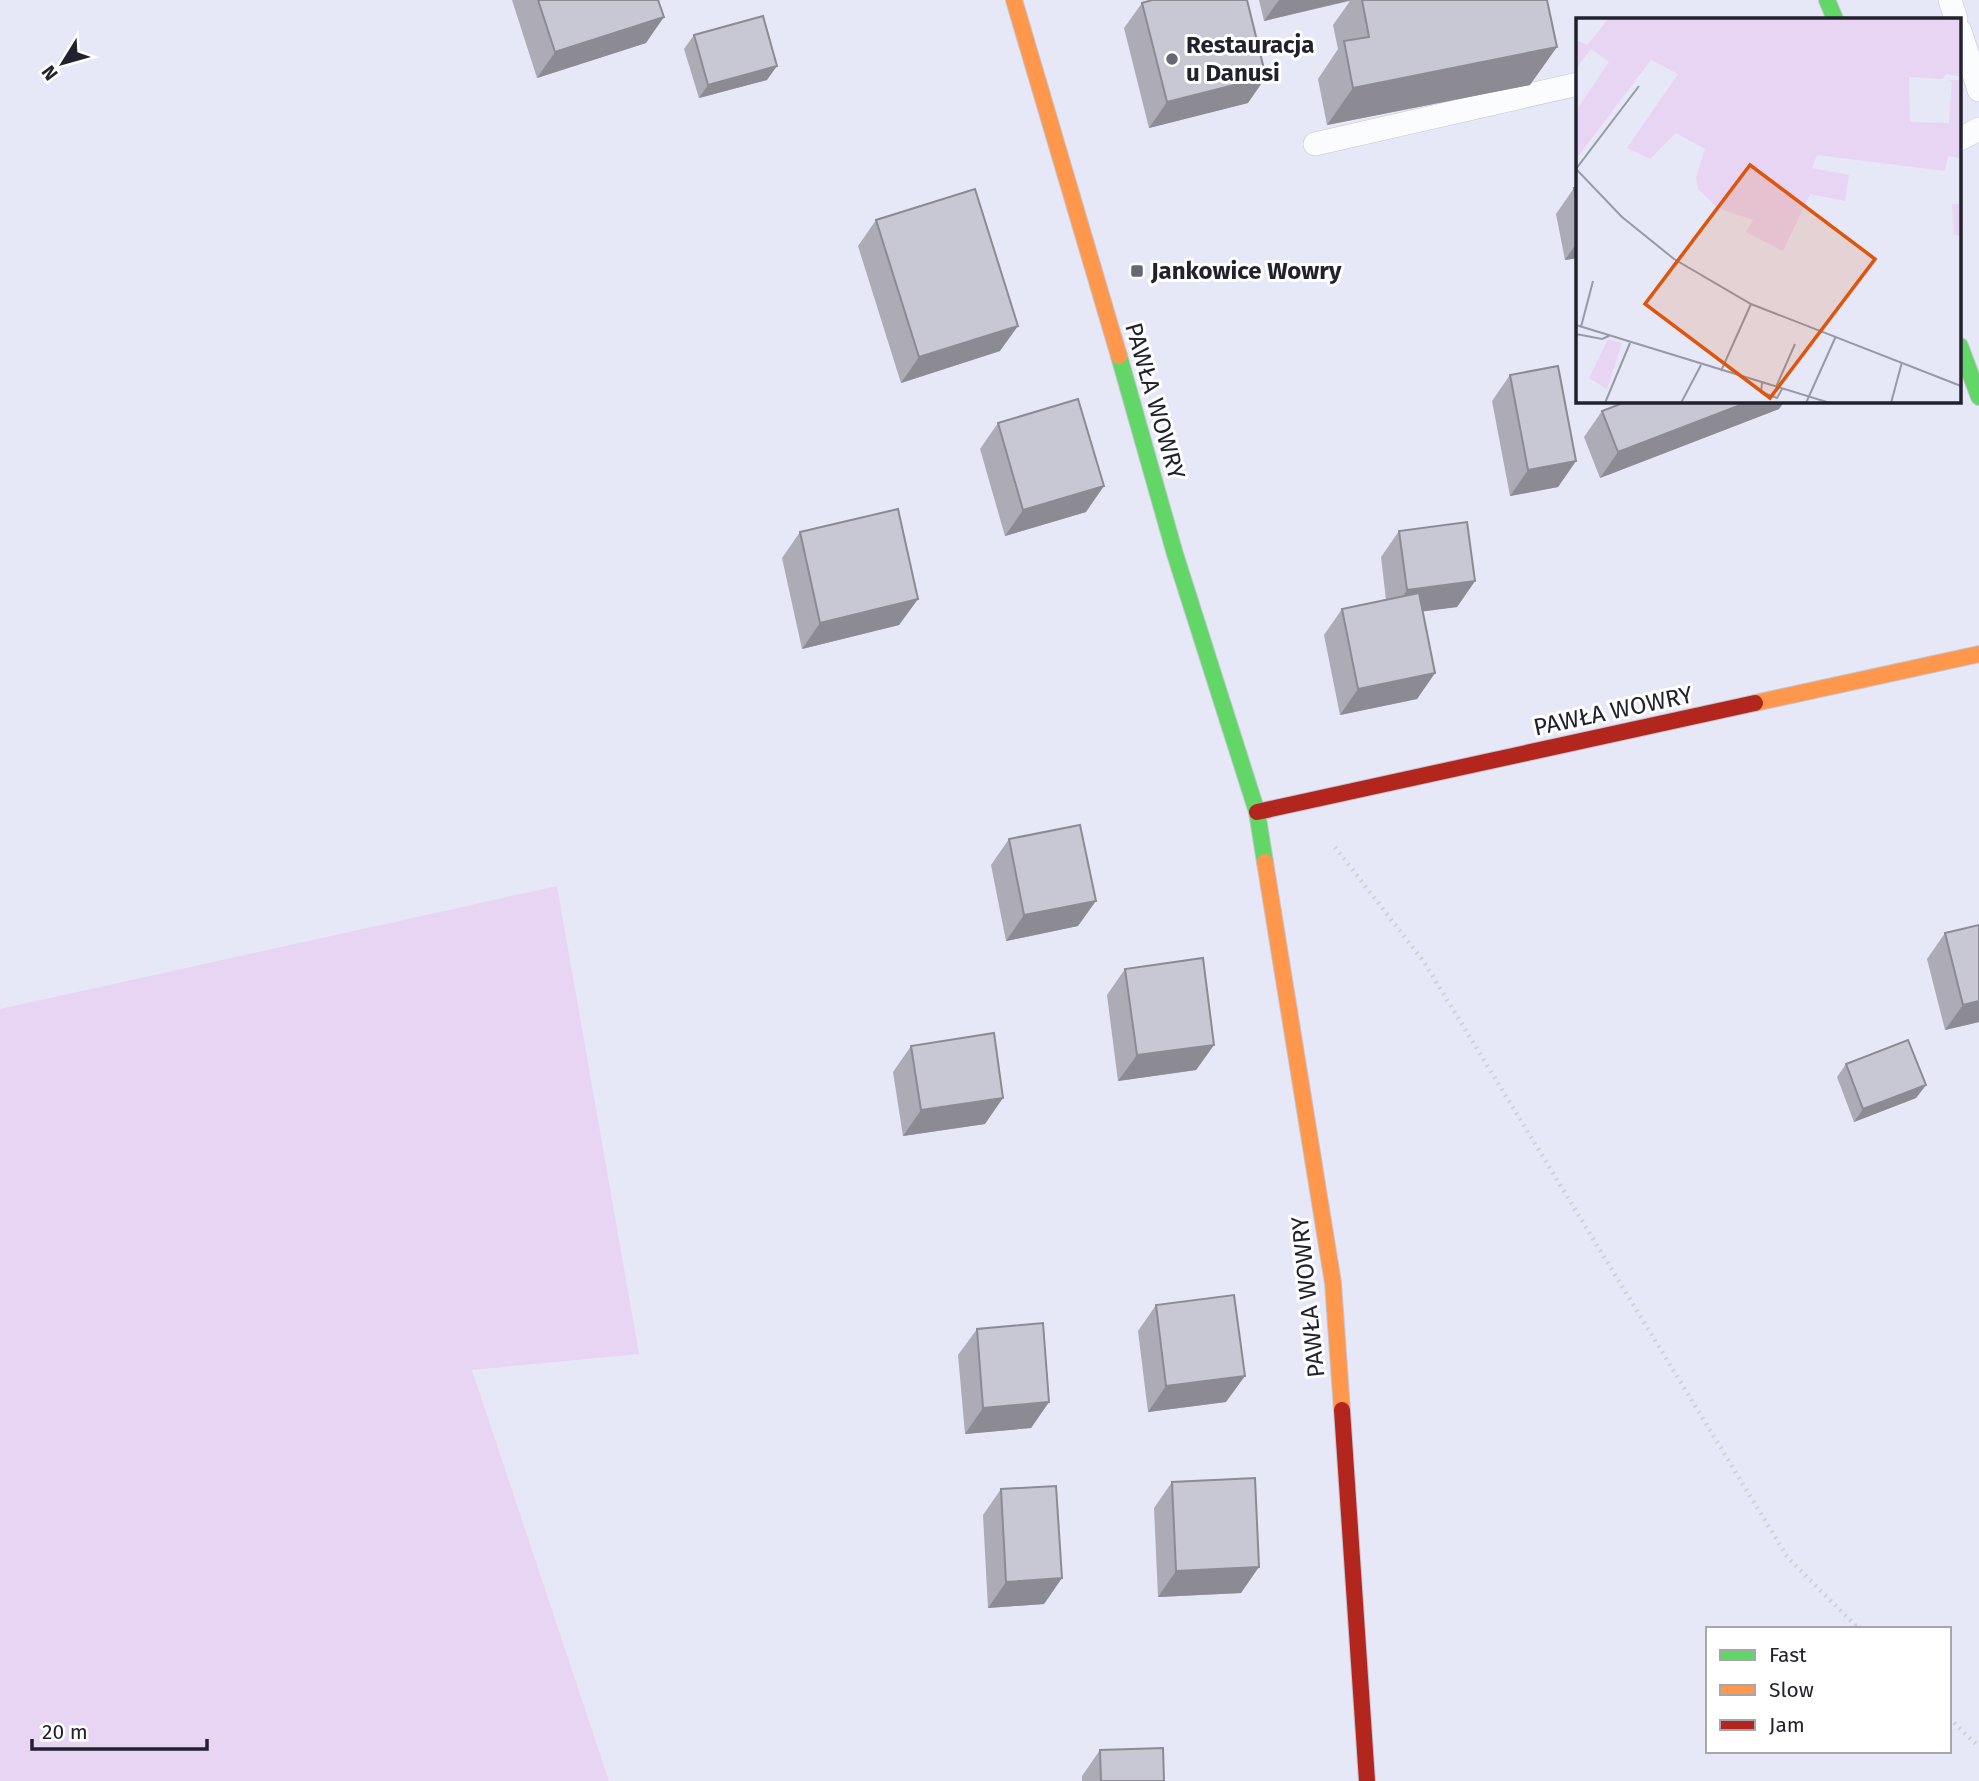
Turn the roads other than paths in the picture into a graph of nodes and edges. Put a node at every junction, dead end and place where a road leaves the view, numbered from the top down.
1 (1014, 0) edge
2 (1827, 0) edge
3 (1950, 0) edge
4 (1835, 18) edge
5 (1956, 18) edge
6 (1962, 37) edge
7 (1576, 84) edge
8 (1979, 90) edge
9 (1979, 129) edge
10 (1962, 138) edge
11 (1315, 144) dead end
12 (1962, 351) edge
13 (1979, 397) edge
14 (1979, 654) edge
15 (1257, 812) junction
16 (1367, 1781) edge

1 - 15 street, PAWŁA WOWRY
2 - 4 street
3 - 5 lane
6 - 8 lane
7 - 11 lane
9 - 10 lane
12 - 13 street
14 - 15 street, PAWŁA WOWRY
15 - 16 street, PAWŁA WOWRY

